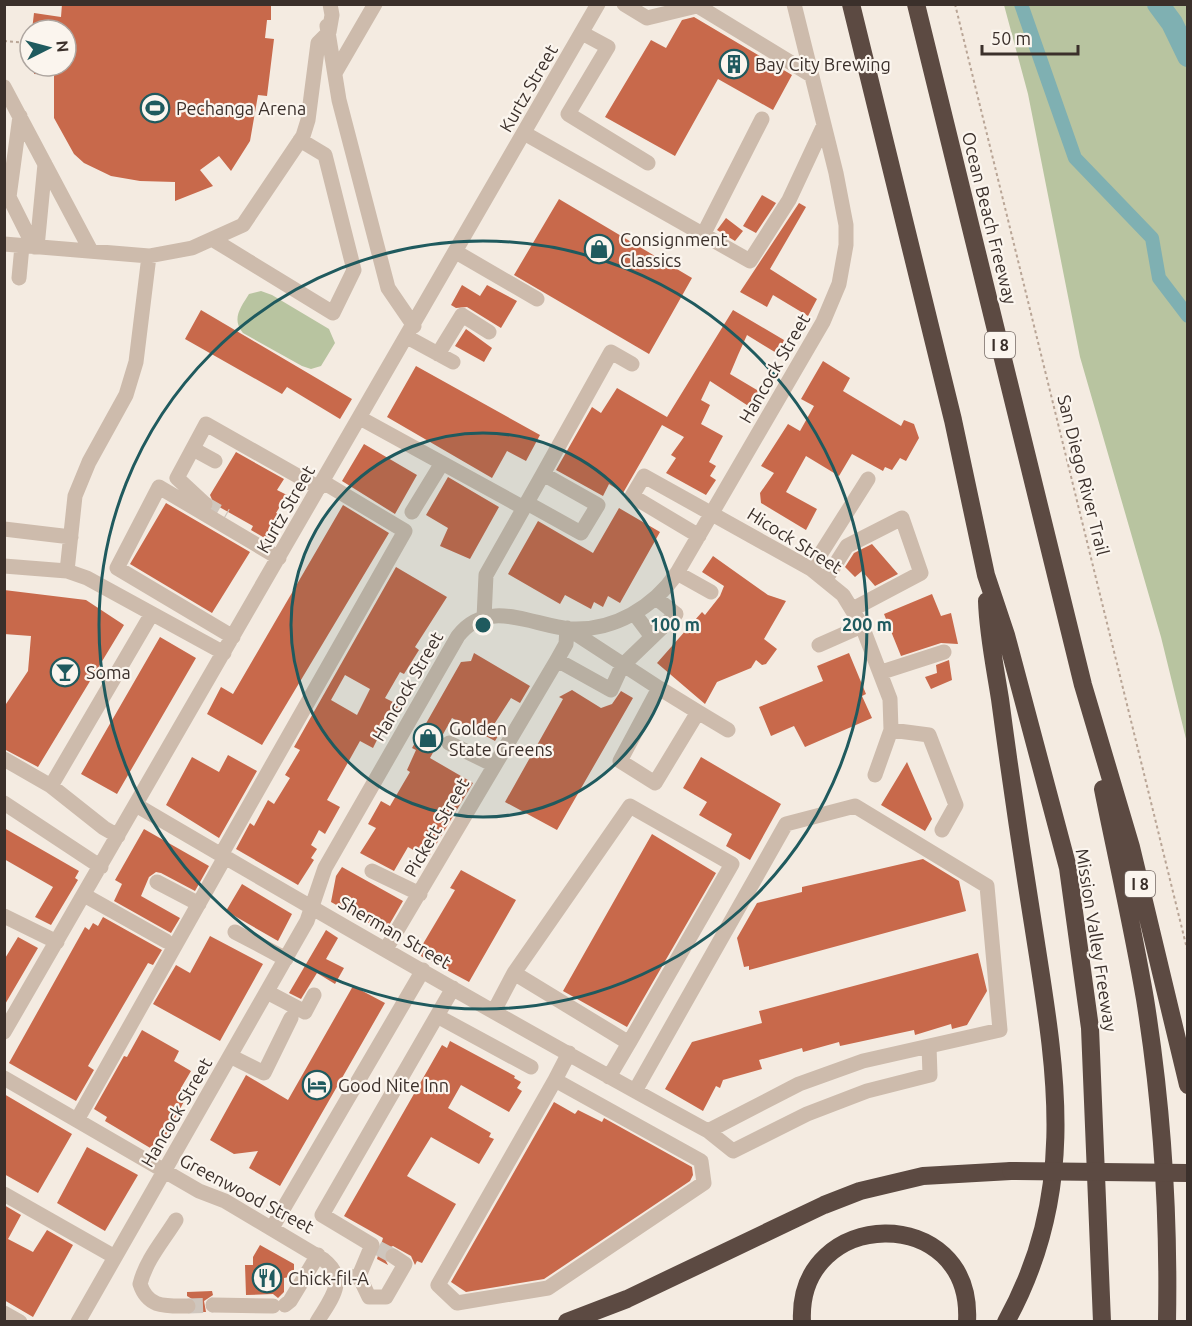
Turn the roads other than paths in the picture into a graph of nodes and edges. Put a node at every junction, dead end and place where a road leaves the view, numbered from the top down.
1 (321, 4) edge
2 (330, 4) edge
3 (375, 4) edge
4 (598, 4) edge
5 (624, 4) edge
6 (794, 4) edge
7 (851, 4) edge
8 (916, 4) edge
9 (701, 5) edge
10 (329, 32) junction
11 (582, 33) junction
12 (335, 72) junction
13 (811, 75) junction
14 (4, 87) edge
15 (20, 116) junction
16 (762, 120) dead end
17 (824, 125) junction
18 (524, 133) junction
19 (300, 140) junction
20 (648, 163) dead end
21 (45, 164) junction
22 (7, 192) edge
23 (703, 235) junction
24 (212, 238) junction
25 (4, 244) edge
26 (31, 246) junction
27 (92, 251) junction
28 (456, 252) junction
29 (149, 256) junction
30 (20, 279) dead end
31 (537, 299) dead end
32 (410, 331) junction
33 (489, 332) dead end
34 (438, 354) junction
35 (453, 362) dead end
36 (632, 364) dead end
37 (360, 418) junction
38 (193, 449) junction
39 (215, 460) dead end
40 (442, 463) junction
41 (543, 474) junction
42 (868, 479) dead end
43 (321, 485) junction
44 (205, 504) tunnel mouth
45 (525, 506) junction
46 (412, 512) dead end
47 (712, 513) junction
48 (226, 516) tunnel mouth
49 (4, 529) edge
50 (699, 536) junction
51 (71, 537) junction
52 (281, 555) junction
53 (4, 566) edge
54 (811, 569) junction
55 (67, 571) junction
56 (677, 573) junction
57 (986, 575) junction
58 (826, 579) junction
59 (711, 592) dead end
60 (656, 598) junction
61 (854, 609) junction
62 (634, 613) junction
63 (152, 615) junction
64 (484, 618) junction
65 (862, 626) junction
66 (567, 628) junction
67 (233, 637) junction
68 (652, 637) junction
69 (819, 645) dead end
70 (944, 652) dead end
71 (224, 653) junction
72 (557, 660) junction
73 (622, 666) junction
74 (882, 672) junction
75 (1083, 686) junction
76 (659, 688) junction
77 (698, 712) junction
78 (728, 730) dead end
79 (891, 730) junction
80 (449, 743) dead end
81 (4, 759) edge
82 (494, 765) junction
83 (875, 775) dead end
84 (51, 786) junction
85 (4, 803) edge
86 (136, 806) junction
87 (942, 830) dead end
88 (118, 836) junction
89 (223, 856) junction
90 (100, 867) junction
91 (372, 871) dead end
92 (157, 882) dead end
93 (420, 894) junction
94 (84, 895) junction
95 (199, 904) junction
96 (312, 906) junction
97 (4, 916) edge
98 (235, 932) dead end
99 (166, 941) dead end
100 (57, 942) junction
101 (386, 949) junction
102 (286, 959) junction
103 (423, 970) junction
104 (514, 973) junction
105 (453, 988) junction
106 (267, 992) junction
107 (314, 995) dead end
108 (494, 1011) junction
109 (437, 1016) junction
110 (291, 1018) dead end
111 (4, 1032) edge
112 (629, 1043) junction
113 (929, 1046) junction
114 (569, 1053) junction
115 (230, 1056) junction
116 (531, 1067) dead end
117 (609, 1077) junction
118 (4, 1078) edge
119 (555, 1080) junction
120 (1188, 1085) edge
121 (634, 1091) junction
122 (77, 1120) junction
123 (708, 1131) junction
124 (165, 1171) junction
125 (1188, 1173) edge
126 (4, 1194) edge
127 (176, 1220) dead end
128 (272, 1227) junction
129 (318, 1255) junction
130 (393, 1256) dead end
131 (115, 1257) junction
132 (358, 1276) junction
133 (337, 1279) junction
134 (213, 1305) tunnel mouth
135 (188, 1306) tunnel mouth
136 (4, 1313) edge
137 (20, 1322) edge
138 (78, 1322) edge
139 (317, 1322) edge
140 (567, 1322) edge
141 (802, 1322) edge
142 (967, 1322) edge
143 (1006, 1322) edge
144 (1102, 1322) edge
145 (1167, 1322) edge

1 - 10 street
2 - 10 street
3 - 12 street
4 - 11 street, Kurtz Street
5 - 9 street
6 - 13 street, Hancock Street
7 - 57 highway
8 - 75 highway, Ocean Beach Freeway / I 8
9 - 13 street
10 - 12 street
10 - 19 street
11 - 18 street, Kurtz Street
11 - 20 street
12 - 32 street
13 - 17 street, Hancock Street
14 - 15 street
15 - 21 street
15 - 22 street
16 - 23 street
17 - 23 street
17 - 47 street, Hancock Street
18 - 23 street
18 - 28 street, Kurtz Street
19 - 24 street
19 - 24 street
21 - 26 street
21 - 27 street
22 - 26 street
24 - 29 street
25 - 26 street
26 - 27 street
26 - 30 street
27 - 29 street
28 - 31 street
28 - 32 street, Kurtz Street
29 - 51 street
32 - 34 street
32 - 37 street, Kurtz Street
33 - 34 street
34 - 35 street
36 - 41 street
37 - 40 street
37 - 43 street, Kurtz Street
38 - 39 street
38 - 43 street
38 - 44 street
40 - 45 street
40 - 46 street
41 - 45 street
41 - 45 street
42 - 54 street
43 - 52 street, Kurtz Street
43 - 89 street
45 - 64 street
47 - 50 street, Hancock Street
47 - 50 street, Hicock Street
47 - 54 street, Hicock Street
48 - 52 street
49 - 51 street
50 - 56 street, Hancock Street
51 - 55 street
52 - 67 street, Kurtz Street
52 - 67 street
53 - 55 street
54 - 58 street, Hicock Street
55 - 63 street
56 - 59 street
56 - 60 street, Hancock Street
57 - 143 highway
57 - 144 highway, Mission Valley Freeway
58 - 61 street, Hicock Street
58 - 61 street
60 - 62 street, Hancock Street
60 - 68 street
61 - 65 street, Hicock Street
62 - 66 street, Hancock Street
62 - 68 street
63 - 71 street
63 - 84 street
64 - 66 street, Hancock Street
64 - 96 street, Hancock Street
65 - 69 street
65 - 74 street, Hicock Street
66 - 72 street, Pickett Street
66 - 73 street
67 - 71 street, Kurtz Street
68 - 73 street
70 - 74 street
71 - 86 street, Kurtz Street
72 - 73 street
72 - 82 street, Pickett Street
73 - 76 street
74 - 79 street, Hicock Street
75 - 120 highway, I 8
75 - 145 highway
76 - 77 street
76 - 77 street
77 - 78 street
79 - 83 street, Hicock Street
79 - 87 street
80 - 82 street
81 - 84 street
82 - 93 street, Pickett Street
84 - 88 street
85 - 90 street
86 - 88 street, Kurtz Street
86 - 89 street, Sherman Street
88 - 90 street, Kurtz Street
89 - 95 street
89 - 96 street, Sherman Street
90 - 94 street, Kurtz Street
91 - 93 street
92 - 95 street
93 - 101 street, Pickett Street
94 - 99 street
94 - 100 street, Kurtz Street
95 - 122 street
96 - 101 street, Sherman Street
96 - 102 street, Hancock Street
97 - 100 street
98 - 102 street
100 - 111 street, Kurtz Street
101 - 103 street, Sherman Street
102 - 106 street, Hancock Street
103 - 105 street, Sherman Street
103 - 128 street
104 - 108 street
104 - 112 street
104 - 112 street
105 - 108 street, Sherman Street
105 - 109 street
106 - 107 street
106 - 115 street, Hancock Street
108 - 114 street, Sherman Street
109 - 116 street
109 - 132 street
110 - 115 street
112 - 117 street
113 - 121 street
113 - 123 street
113 - 123 street, Sherman Street
114 - 117 street, Sherman Street
114 - 119 street
115 - 124 street, Hancock Street
117 - 121 street, Sherman Street
118 - 122 street, Greenwood Street
119 - 119 street
121 - 123 street, Sherman Street
122 - 124 street, Greenwood Street
124 - 128 street, Greenwood Street
124 - 131 street, Hancock Street
125 - 140 highway, bridge
126 - 131 street
127 - 135 street
128 - 129 street, Greenwood Street
129 - 133 street, Greenwood Street
129 - 134 street
130 - 132 street
131 - 138 street, Hancock Street
132 - 133 street
133 - 139 street
136 - 137 street
141 - 142 highway

